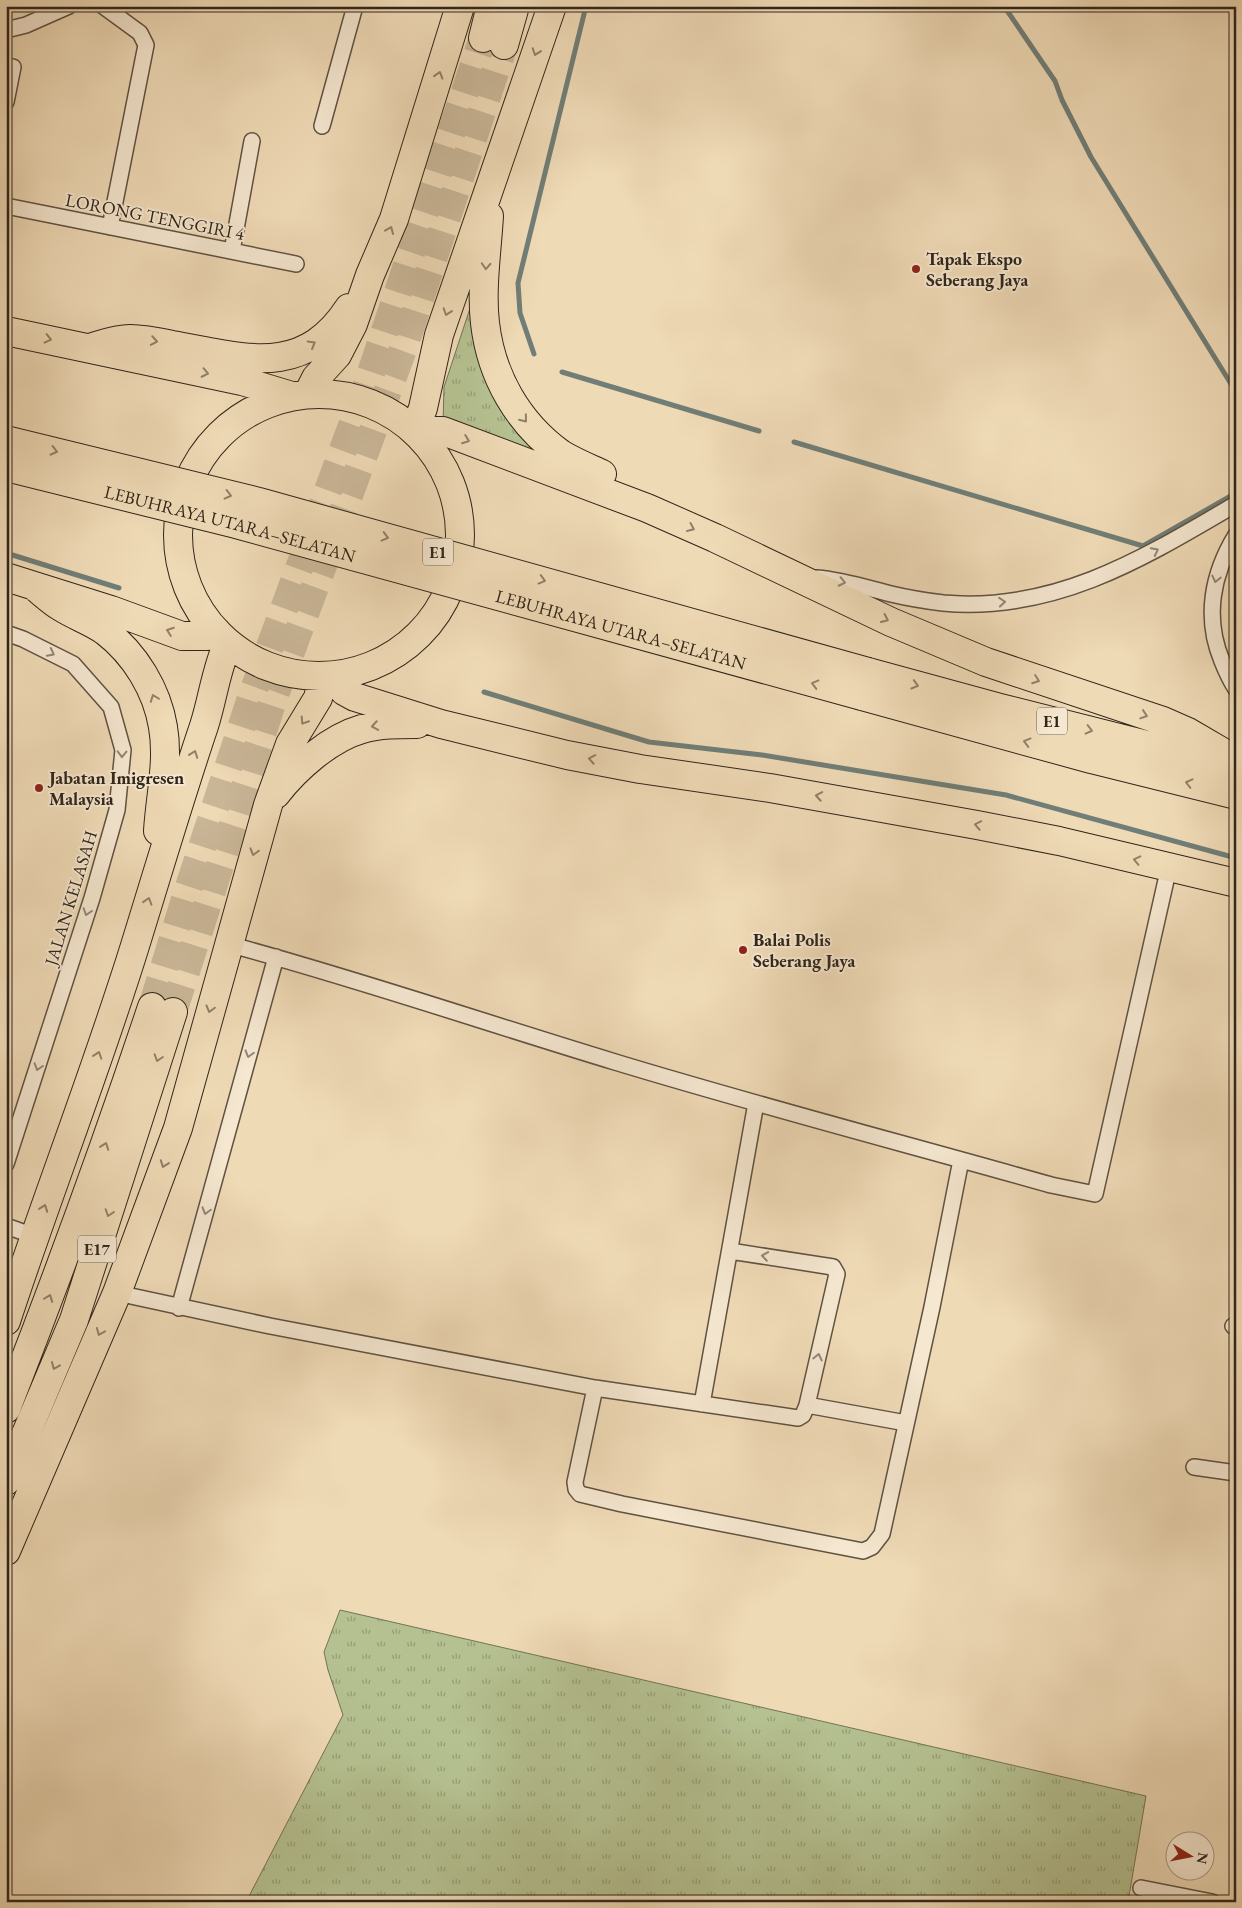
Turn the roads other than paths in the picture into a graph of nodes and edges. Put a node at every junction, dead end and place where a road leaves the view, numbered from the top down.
1 (69, 6) edge
2 (103, 6) edge
3 (355, 6) edge
4 (460, 6) edge
5 (491, 6) edge
6 (515, 6) edge
7 (552, 6) edge
8 (6, 30) edge
9 (13, 67) dead end
10 (6, 102) edge
11 (322, 126) dead end
12 (252, 141) dead end
13 (491, 183) junction
14 (6, 206) edge
15 (110, 227) junction
16 (232, 251) junction
17 (296, 264) dead end
18 (370, 275) junction
19 (6, 331) edge
20 (89, 348) junction
21 (300, 395) junction
22 (417, 433) junction
23 (6, 440) edge
24 (6, 467) edge
25 (1236, 504) edge
26 (647, 508) junction
27 (1236, 535) edge
28 (793, 576) junction
29 (6, 577) edge
30 (34, 586) junction
31 (6, 633) edge
32 (222, 638) junction
33 (328, 676) junction
34 (865, 684) junction
35 (1236, 689) edge
36 (441, 724) junction
37 (1236, 760) edge
38 (1236, 768) edge
39 (1236, 795) edge
40 (268, 805) junction
41 (159, 867) junction
42 (1169, 867) junction
43 (1236, 883) edge
44 (228, 944) junction
45 (276, 957) junction
46 (756, 1103) junction
47 (961, 1160) junction
48 (6, 1164) edge
49 (6, 1226) edge
50 (34, 1236) junction
51 (730, 1250) junction
52 (117, 1293) junction
53 (179, 1308) junction
54 (6, 1321) edge
55 (594, 1388) junction
56 (702, 1404) junction
57 (808, 1405) junction
58 (6, 1409) edge
59 (906, 1423) junction
60 (1194, 1468) dead end
61 (1236, 1473) edge
62 (6, 1481) edge
63 (6, 1551) edge
64 (1141, 1888) dead end
65 (1212, 1902) edge

1 - 8 street
2 - 15 street
3 - 11 street
18 -> 4 highway
5 - 6 highway
7 -> 13 highway
9 - 10 street
12 - 16 street
13 -> 22 highway
13 -> 26 highway
14 - 15 street, LORONG TENGGIRI 4
15 - 16 street, LORONG TENGGIRI 4
16 - 17 street, LORONG TENGGIRI 4
20 -> 18 highway
18 - 21 highway
19 -> 20 highway
20 -> 21 highway
21 - 22 highway
21 - 32 highway
22 -> 26 highway
22 - 33 highway
23 -> 34 highway, LEBUHRAYA UTARA–SELATAN / E1, bridge
34 -> 24 highway, LEBUHRAYA UTARA–SELATAN / E1, bridge
28 -> 25 street
26 -> 28 highway
27 -> 35 street
28 -> 37 highway
29 - 30 highway
32 -> 30 highway
41 -> 30 highway
31 -> 48 street, JALAN KELASAH
32 - 33 highway
41 -> 32 highway
33 - 36 highway
33 -> 40 highway
34 -> 38 highway, LEBUHRAYA UTARA–SELATAN / E1
39 -> 34 highway, LEBUHRAYA UTARA–SELATAN / E1
36 -> 40 highway
42 -> 36 highway
40 -> 44 highway
50 -> 41 highway
42 - 43 highway
42 - 47 street
44 - 45 street
44 -> 52 highway
45 - 46 street
45 -> 53 street
46 - 47 street
46 - 51 street
47 - 59 street
49 - 50 street
50 - 54 highway
51 - 56 street
57 -> 51 street
52 - 53 street
52 -> 63 highway
53 - 55 street
55 - 56 street
55 - 59 street
56 - 57 street
57 - 59 street
58 -> 62 highway, E17
60 - 61 street
64 - 65 street

